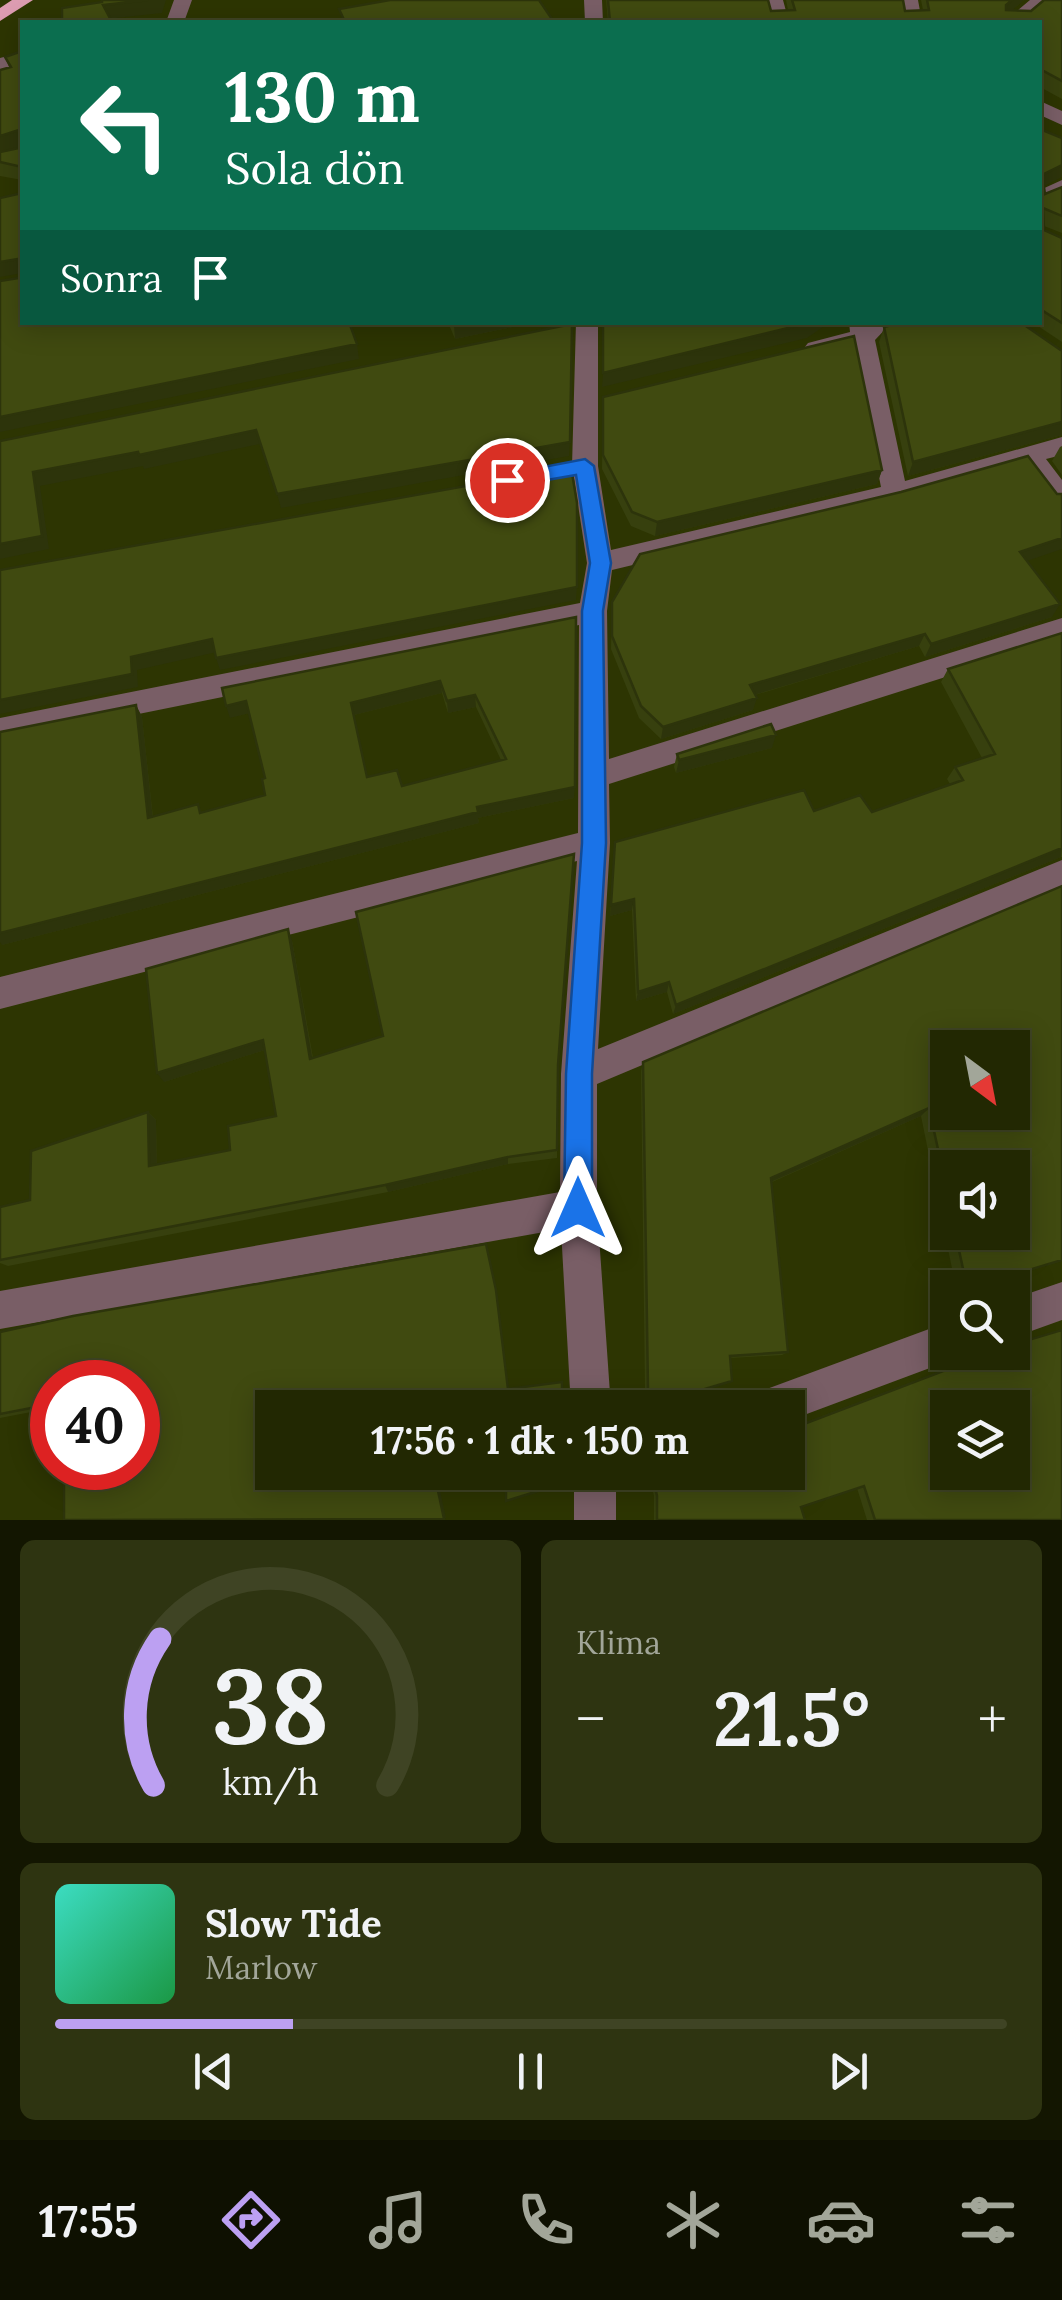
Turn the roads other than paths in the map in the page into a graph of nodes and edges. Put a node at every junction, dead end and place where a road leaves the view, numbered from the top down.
1 (24, 0) edge
2 (1041, 6) edge
3 (0, 16) edge
4 (1016, 20) edge
5 (580, 325) edge
6 (869, 327) edge
7 (790, 354) edge
8 (1062, 446) edge
9 (1028, 456) junction
10 (895, 492) junction
11 (1062, 498) edge
12 (600, 563) junction
13 (593, 611) junction
14 (1062, 629) edge
15 (0, 730) edge
16 (596, 776) junction
17 (594, 843) junction
18 (1062, 874) edge
19 (0, 993) edge
20 (579, 1074) junction
21 (578, 1208) junction
22 (1062, 1301) edge
23 (0, 1310) edge
24 (1030, 1313) edge
25 (930, 1349) edge
26 (590, 1390) edge
27 (805, 1394) edge
28 (595, 1490) edge
29 (595, 1520) edge

1 - 3 highway
2 - 4 street
5 - 12 street
6 - 7 street
6 - 10 street
8 - 9 street
9 - 10 street
9 - 11 street
10 - 12 street
12 - 13 street
13 - 15 street
13 - 16 street
14 - 16 street
16 - 17 street
17 - 19 street
17 - 20 street
18 - 20 street
20 - 21 street
21 - 23 street
21 - 26 street
22 - 24 street
25 - 27 street
28 - 29 street

